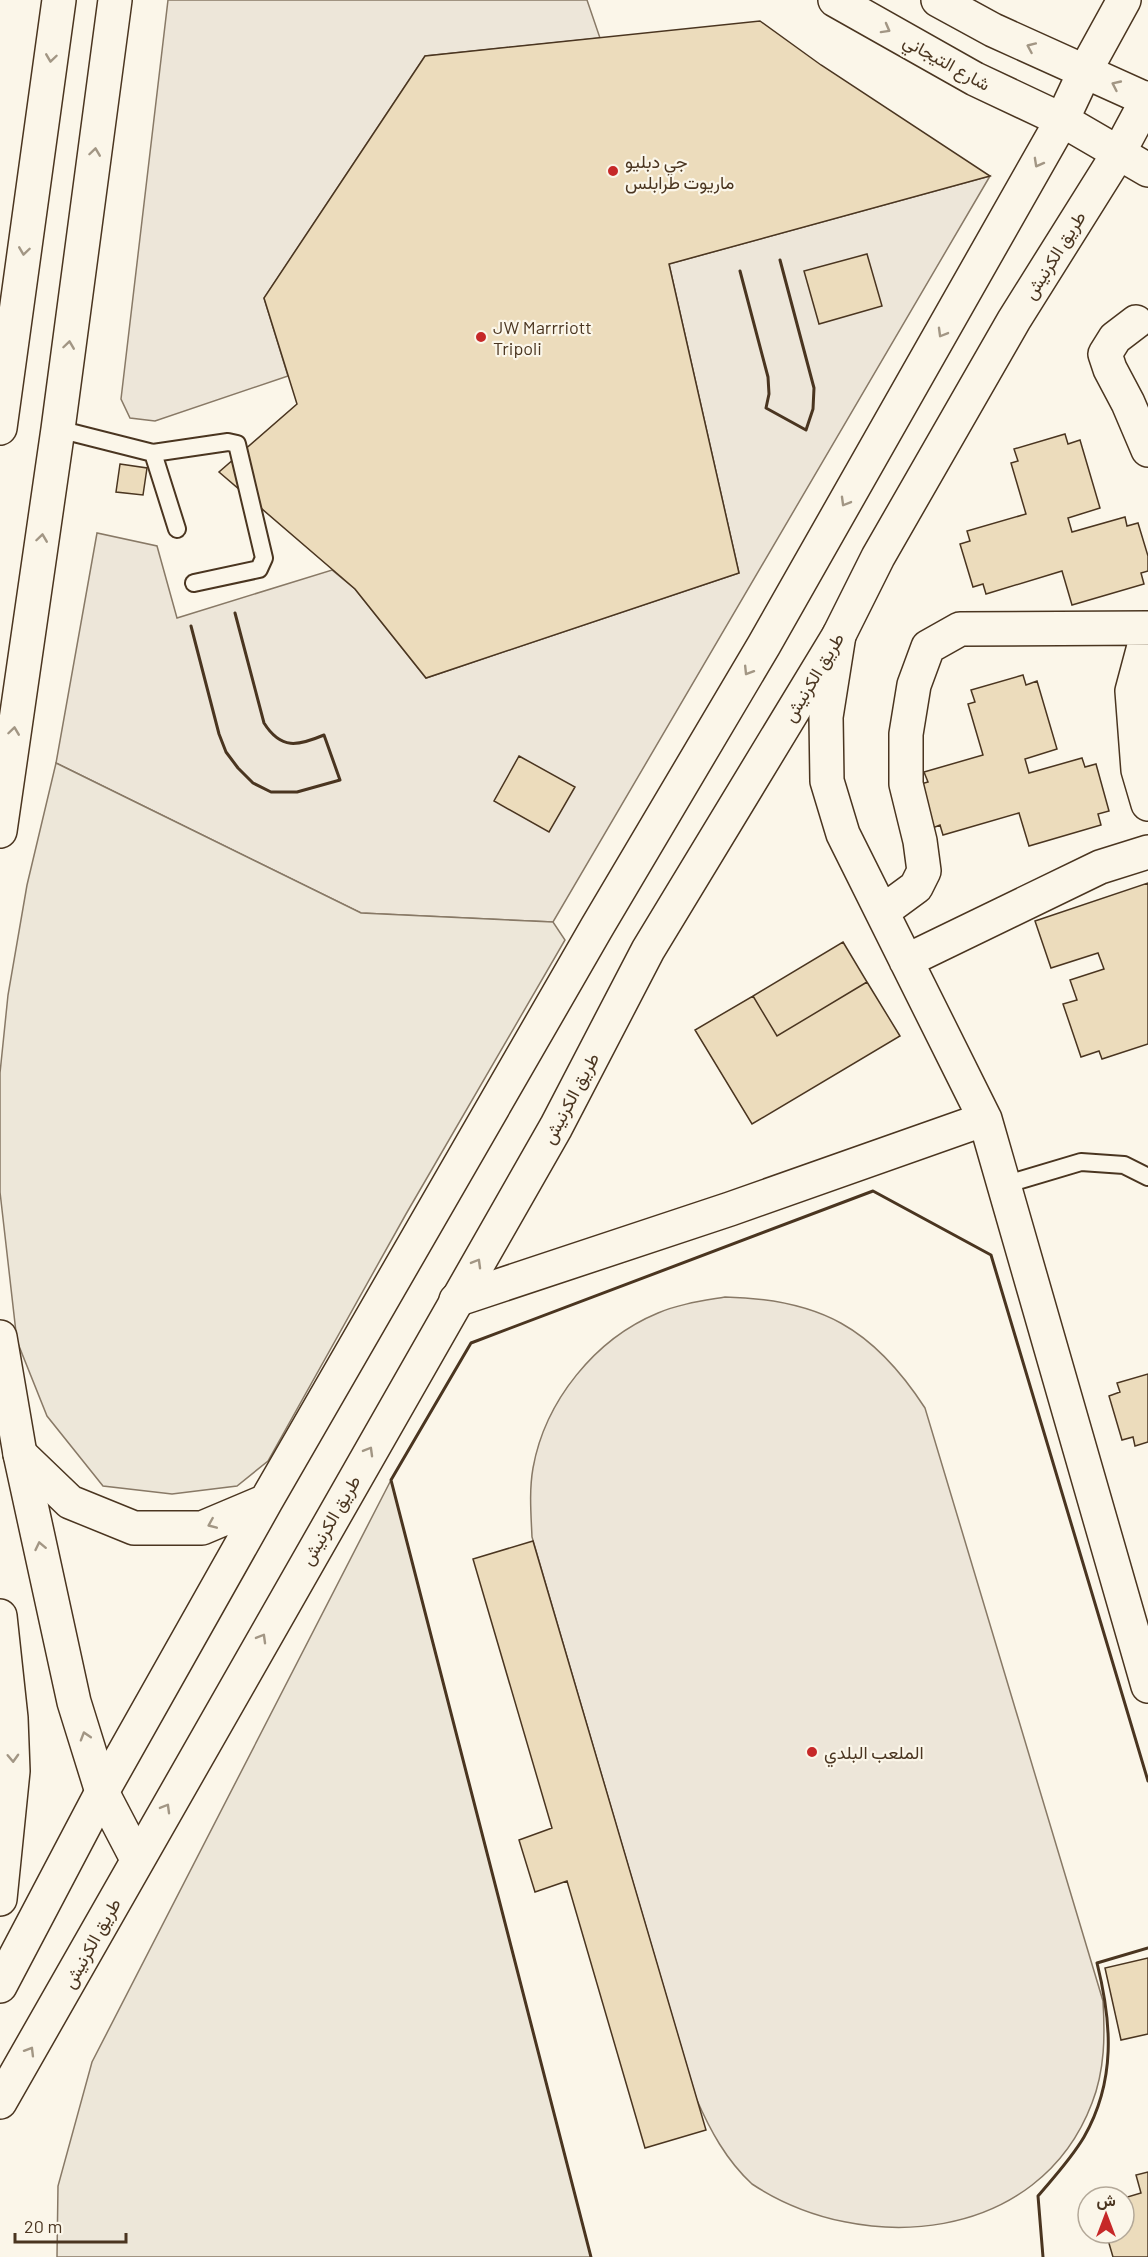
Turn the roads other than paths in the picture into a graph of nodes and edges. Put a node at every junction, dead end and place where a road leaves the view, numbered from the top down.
1 (59, 0) edge
2 (116, 0) edge
3 (835, 0) edge
4 (938, 0) edge
5 (1124, 0) edge
6 (1085, 71) junction
7 (1148, 99) edge
8 (1062, 120) junction
9 (1118, 154) junction
10 (1148, 170) edge
11 (1136, 322) dead end
12 (0, 428) edge
13 (58, 429) junction
14 (1148, 450) edge
15 (153, 453) junction
16 (177, 529) dead end
17 (194, 583) dead end
18 (1148, 629) edge
19 (840, 635) junction
20 (2, 793) edge
21 (1148, 804) edge
22 (0, 831) edge
23 (1148, 852) edge
24 (882, 912) junction
25 (906, 961) junction
26 (985, 1119) junction
27 (1148, 1177) edge
28 (1004, 1185) junction
29 (456, 1300) junction
30 (1, 1344) edge
31 (20, 1454) junction
32 (266, 1501) junction
33 (0, 1616) edge
34 (1148, 1686) edge
35 (6, 1718) edge
36 (102, 1792) junction
37 (137, 1859) junction
38 (0, 1899) edge
39 (0, 1986) edge
40 (0, 2102) edge

1 -> 12 main road
13 -> 2 main road
3 -> 8 main road, شارع التيجاني
6 -> 4 main road
5 - 6 main road
7 -> 6 main road
6 - 8 main road
7 - 9 main road, طريق الكرنيش
8 - 9 main road, شارع التيجاني
8 -> 32 main road
9 - 10 main road
9 - 19 main road, طريق الكرنيش
11 - 14 main road
13 - 15 lane
20 -> 13 main road
15 - 16 lane
15 - 17 lane
18 - 21 main road
18 - 24 main road
19 - 24 main road
29 -> 19 main road, طريق الكرنيش
20 - 22 main road
23 - 25 main road
24 - 25 main road
25 - 26 main road
26 - 28 main road
26 - 29 main road
27 - 28 lane
28 - 34 main road
37 -> 29 main road, طريق الكرنيش
30 - 31 main road
32 -> 31 main road
36 -> 31 main road
32 - 36 main road
33 - 35 main road
35 -> 38 main road
36 - 37 main road
36 - 39 main road
40 -> 37 main road, طريق الكرنيش

